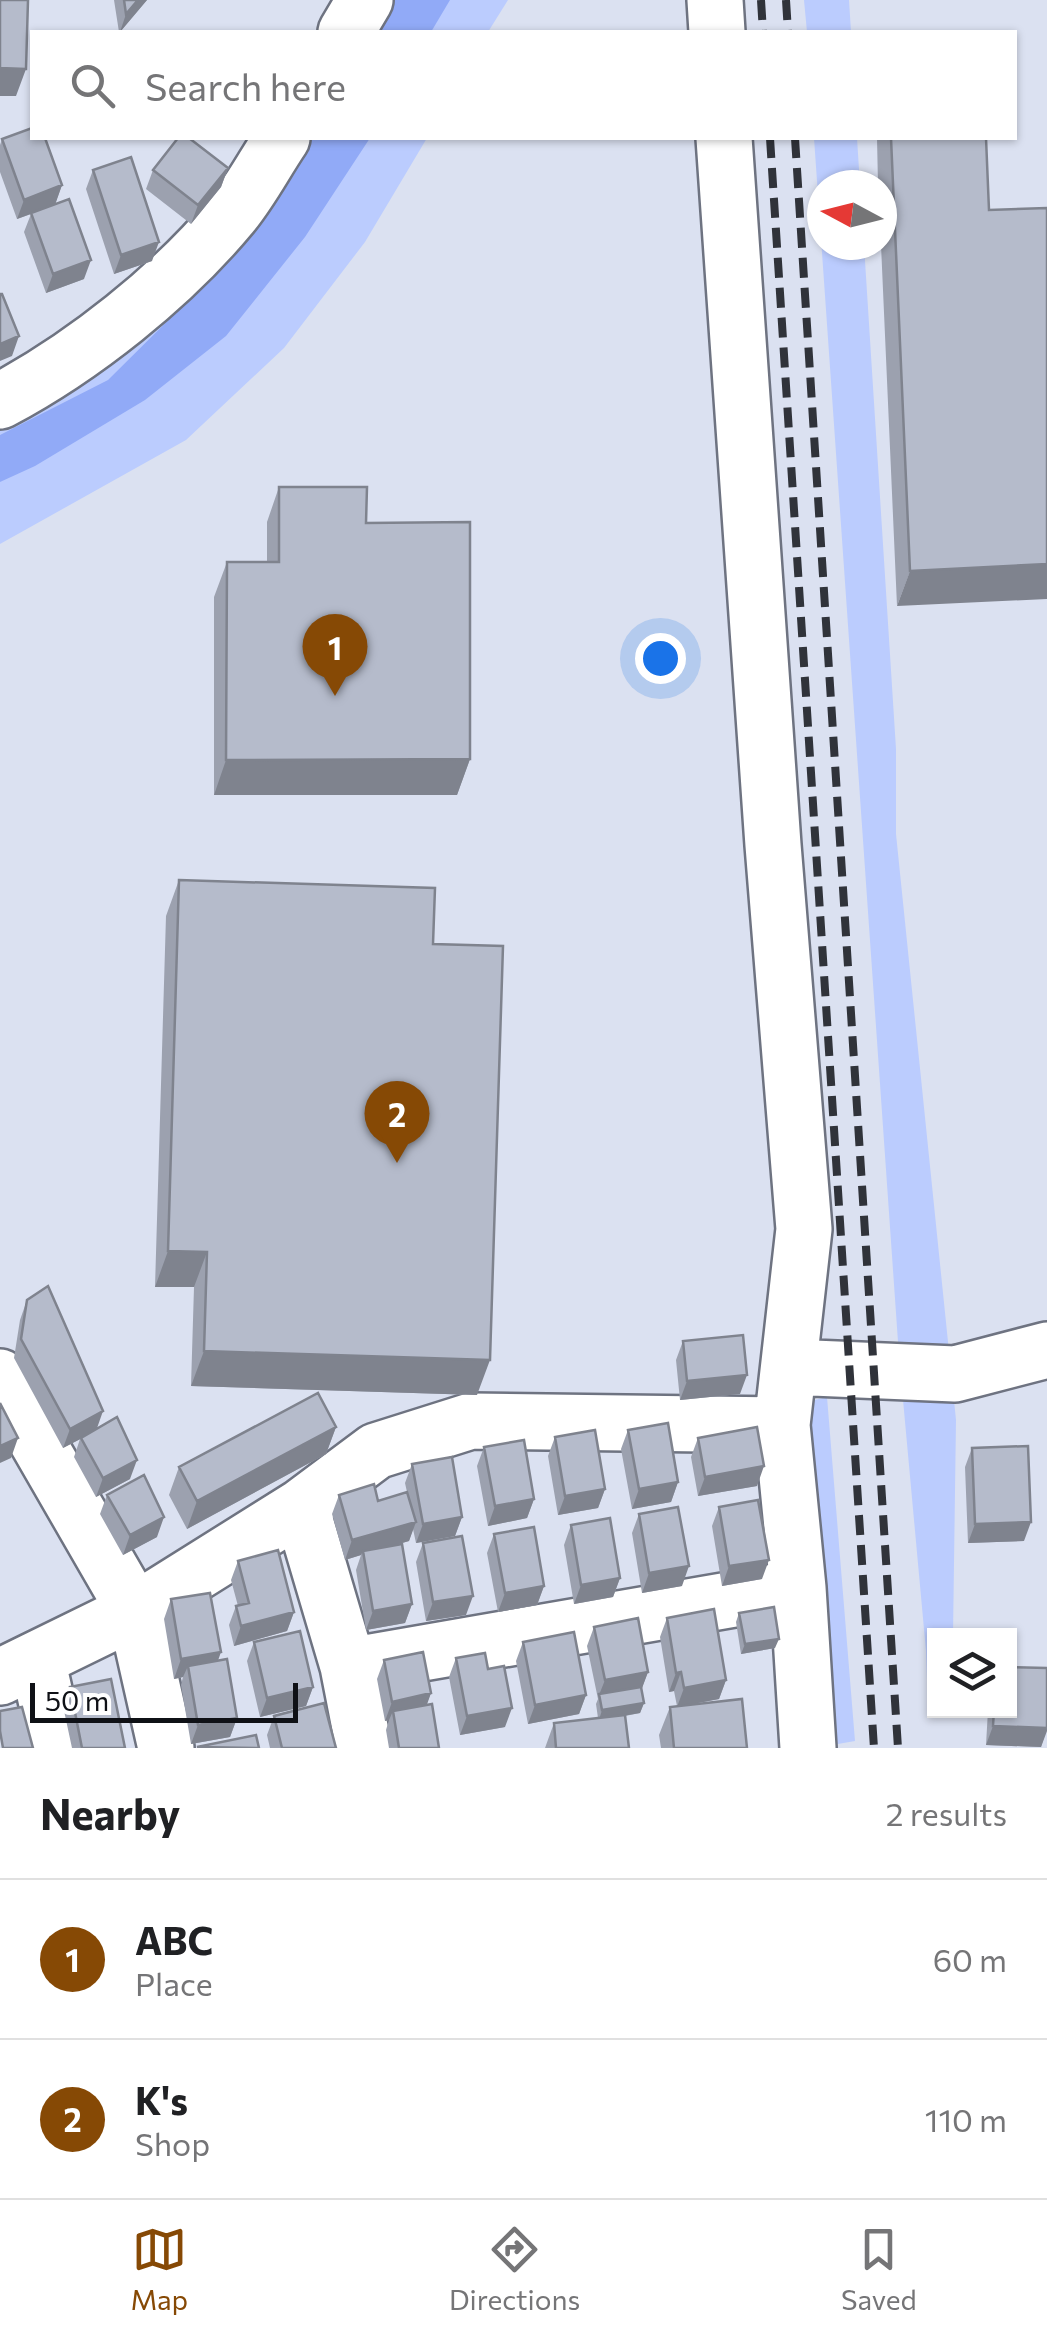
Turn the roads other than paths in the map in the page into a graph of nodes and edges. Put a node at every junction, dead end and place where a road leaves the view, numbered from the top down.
1 (366, 0) edge
2 (714, 0) edge
3 (347, 30) edge
4 (717, 30) edge
5 (281, 140) edge
6 (724, 140) edge
7 (0, 401) edge
8 (1047, 1350) edge
9 (789, 1367) junction
10 (0, 1376) edge
11 (782, 1425) junction
12 (301, 1507) junction
13 (798, 1588) junction
14 (135, 1611) junction
15 (348, 1666) junction
16 (18, 1668) edge
17 (57, 1748) edge
18 (166, 1748) edge
19 (364, 1748) edge
20 (808, 1748) edge

1 - 3 street
2 - 4 street
5 - 7 street
6 - 9 street
8 - 9 street
9 - 11 street
10 - 14 street
11 - 12 street
11 - 13 street
12 - 14 street
12 - 15 street
13 - 15 street
13 - 20 street
14 - 16 street
14 - 18 street
15 - 19 street
16 - 17 street

